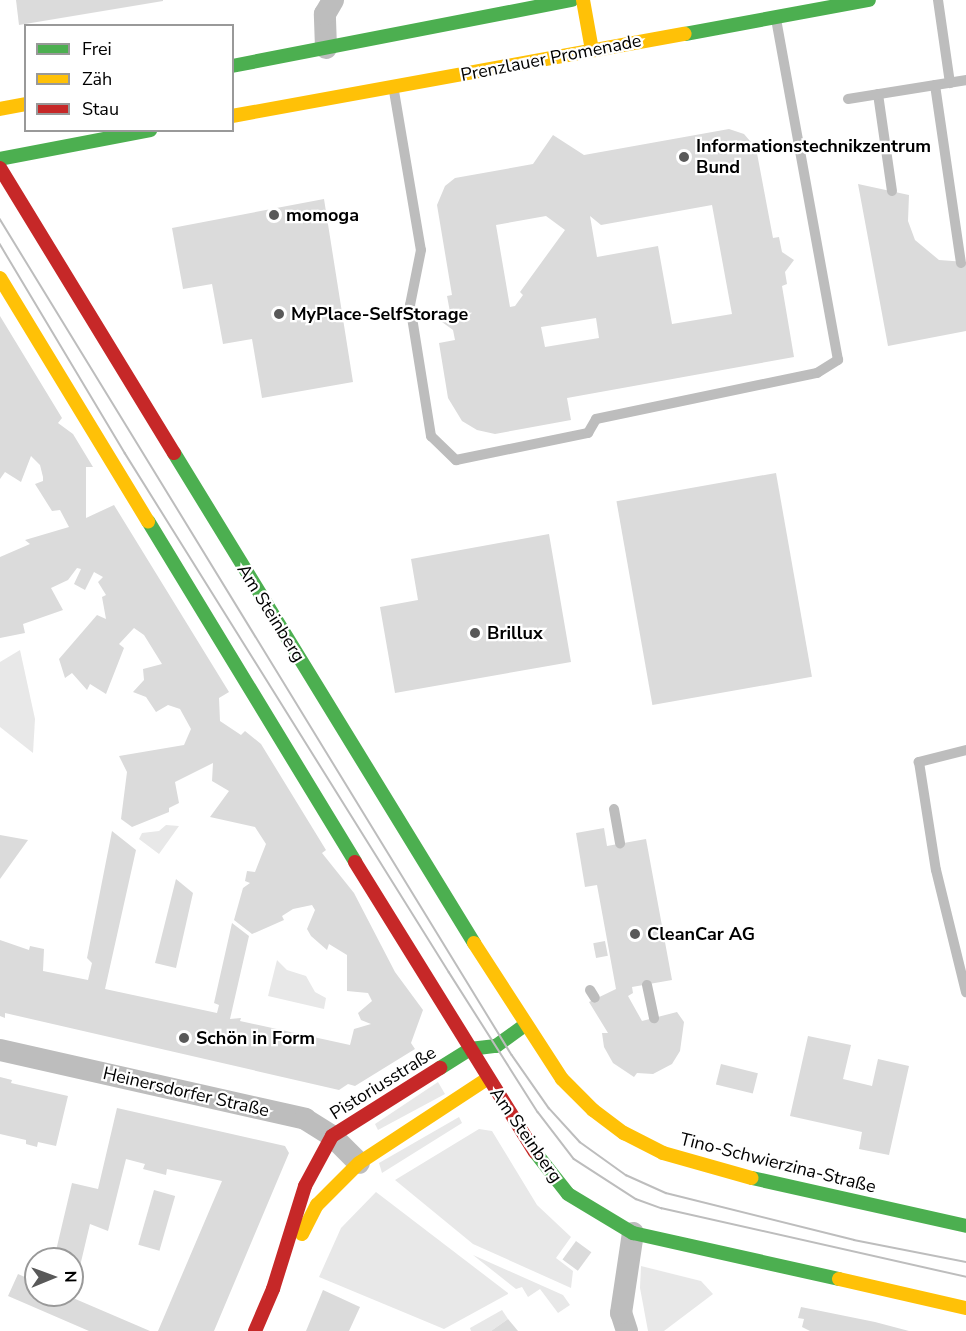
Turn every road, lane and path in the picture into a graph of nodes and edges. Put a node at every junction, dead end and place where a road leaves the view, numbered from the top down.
1 (333, 0) edge
2 (572, 0) edge
3 (583, 0) edge
4 (869, 0) edge
5 (938, 0) edge
6 (775, 17) junction
7 (326, 48) junction
8 (592, 50) junction
9 (234, 66) edge
10 (966, 80) edge
11 (950, 83) junction
12 (935, 85) junction
13 (394, 87) junction
14 (878, 94) junction
15 (848, 99) dead end
16 (24, 104) edge
17 (0, 109) edge
18 (234, 116) edge
19 (140, 132) edge
20 (0, 159) edge
21 (0, 168) edge
22 (892, 191) dead end
23 (961, 263) dead end
24 (0, 278) edge
25 (966, 750) edge
26 (614, 809) dead end
27 (620, 843) dead end
28 (647, 985) dead end
29 (966, 992) edge
30 (654, 1018) dead end
31 (525, 1025) junction
32 (496, 1046) junction
33 (471, 1049) junction
34 (0, 1050) edge
35 (487, 1079) junction
36 (332, 1136) junction
37 (359, 1163) junction
38 (966, 1226) edge
39 (633, 1233) junction
40 (273, 1289) junction
41 (966, 1308) edge
42 (255, 1331) edge
43 (627, 1331) edge

1 - 7 street
2 - 7 main road
3 - 8 main road
4 - 6 main road, Prenzlauer Promenade
5 - 11 lane
6 - 8 main road, Prenzlauer Promenade
6 - 13 lane
7 - 9 main road
8 - 13 main road, Prenzlauer Promenade
10 - 11 lane
11 - 12 lane
12 - 14 lane
12 - 23 lane
13 - 18 main road, Prenzlauer Promenade
14 - 15 lane
14 - 22 lane
16 - 17 main road
19 - 20 main road
21 - 31 main road, Am Steinberg
24 - 33 main road, Am Steinberg
25 - 29 lane
26 - 27 lane
28 - 30 lane
31 - 32 main road
31 - 38 main road, Tino-Schwierzina-Straße
32 - 33 main road
32 - 35 main road, Am Steinberg
33 - 35 main road, Am Steinberg
33 - 36 main road, Pistoriusstraße
34 - 36 street, Heinersdorfer Straße
35 - 37 main road, Pistoriusstraße
35 - 39 main road, Am Steinberg
36 - 37 street, Heinersdorfer Straße
36 - 40 main road, Pistoriusstraße
37 - 40 main road, Pistoriusstraße
39 - 41 main road
39 - 43 street
40 - 42 main road, Pistoriusstraße

